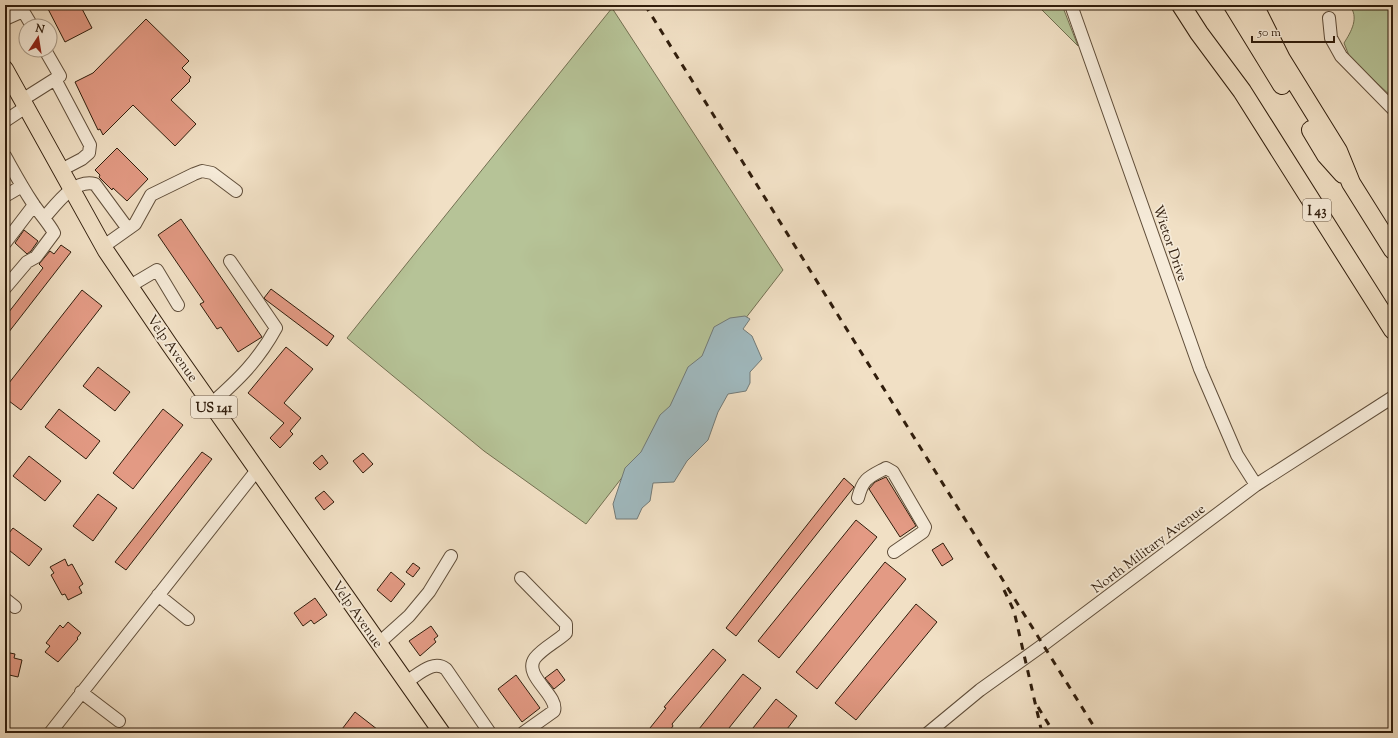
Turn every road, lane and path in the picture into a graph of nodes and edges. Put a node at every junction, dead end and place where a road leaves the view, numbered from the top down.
1 (1071, 5) edge
2 (1181, 5) edge
3 (1196, 5) edge
4 (1233, 5) edge
5 (1254, 5) edge
6 (24, 8) edge
7 (5, 18) edge
8 (28, 18) edge
9 (1329, 18) dead end
10 (50, 58) edge
11 (5, 69) edge
12 (55, 79) junction
13 (1242, 91) junction
14 (24, 103) junction
15 (1393, 109) edge
16 (5, 121) edge
17 (5, 156) edge
18 (61, 170) junction
19 (1351, 183) junction
20 (22, 186) junction
21 (72, 189) junction
22 (236, 190) dead end
23 (5, 196) edge
24 (34, 205) junction
25 (45, 217) junction
26 (128, 229) junction
27 (5, 242) edge
28 (104, 246) junction
29 (1393, 250) edge
30 (230, 261) dead end
31 (130, 286) junction
32 (5, 288) edge
33 (178, 306) dead end
34 (1393, 330) edge
35 (1393, 397) edge
36 (211, 404) junction
37 (257, 470) junction
38 (1256, 485) junction
39 (858, 498) dead end
40 (894, 552) dead end
41 (451, 556) dead end
42 (521, 578) dead end
43 (158, 595) junction
44 (188, 619) dead end
45 (379, 643) junction
46 (406, 682) junction
47 (82, 692) junction
48 (119, 721) dead end
49 (50, 733) edge
50 (442, 733) edge
51 (490, 733) edge
52 (523, 733) edge
53 (928, 733) edge

1 - 38 street, Wietor Drive
2 - 13 highway
3 - 13 highway
4 - 19 highway
5 - 19 highway
6 - 7 street
6 - 8 street
9 - 15 street
10 - 12 street
11 - 14 main road, Velp Avenue / US 141
12 - 14 street
12 - 18 street
13 - 34 highway, I 43
14 - 16 street
14 - 18 main road, Velp Avenue / US 141
17 - 20 street
18 - 21 main road, Velp Avenue / US 141
19 - 29 highway
20 - 23 street
20 - 24 street
21 - 25 street
21 - 26 street
21 - 28 main road, Velp Avenue / US 141
22 - 26 street
24 - 25 street
24 - 27 street
25 - 32 street
26 - 28 street
28 - 31 main road, Velp Avenue / US 141
30 - 36 street
31 - 33 street
31 - 36 main road, Velp Avenue / US 141
35 - 38 street, North Military Avenue
36 - 37 main road, Velp Avenue / US 141
37 - 43 street
37 - 45 main road, Velp Avenue / US 141
38 - 53 street, North Military Avenue
39 - 40 street
41 - 45 street
42 - 52 street
43 - 44 street
43 - 47 street
45 - 46 main road, Velp Avenue / US 141
46 - 50 main road, Velp Avenue / US 141
46 - 51 street
47 - 48 street
47 - 49 street

